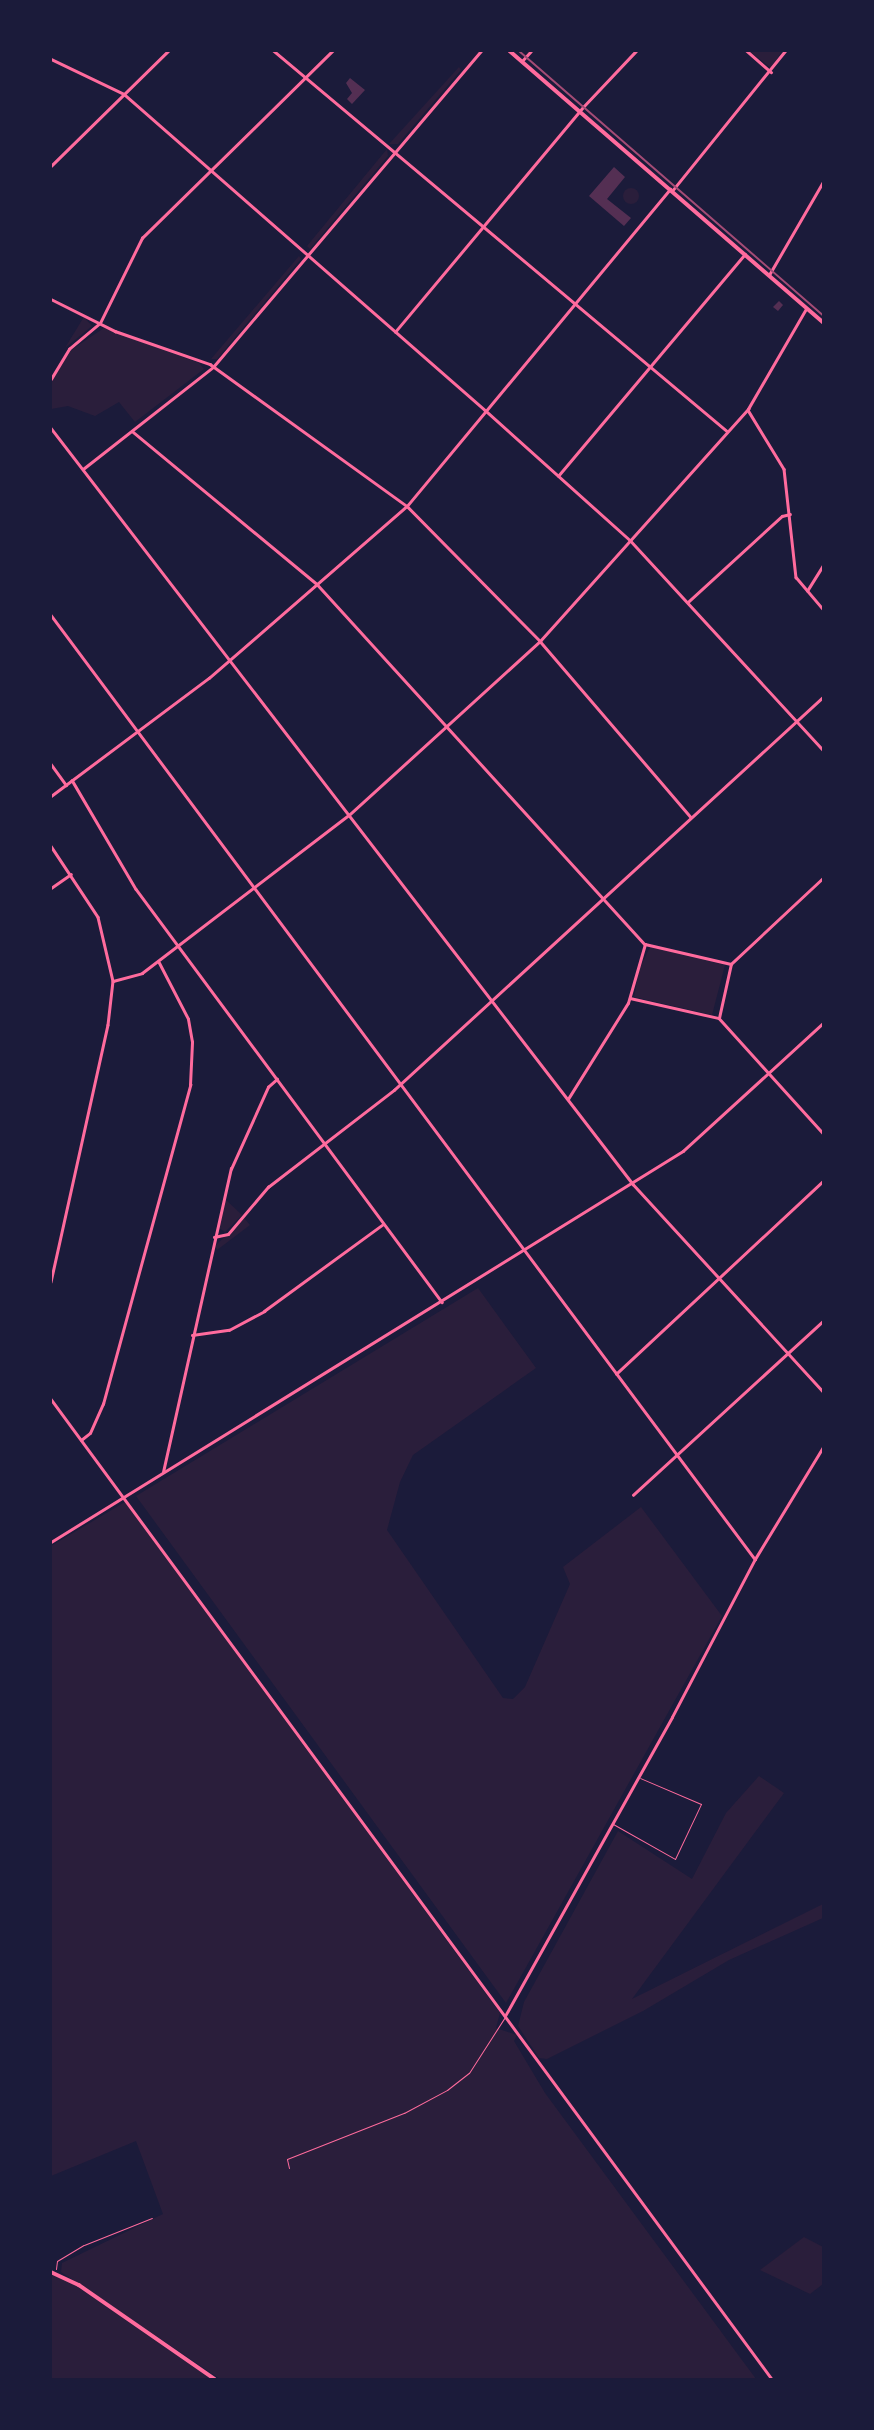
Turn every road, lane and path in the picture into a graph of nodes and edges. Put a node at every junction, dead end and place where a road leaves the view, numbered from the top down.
1 (169, 51) edge
2 (275, 51) edge
3 (332, 51) edge
4 (481, 51) edge
5 (510, 51) edge
6 (531, 51) edge
7 (636, 51) edge
8 (747, 51) edge
9 (785, 51) edge
10 (51, 58) edge
11 (522, 61) junction
12 (771, 72) junction
13 (306, 77) junction
14 (124, 94) junction
15 (581, 111) junction
16 (395, 153) junction
17 (51, 166) edge
18 (211, 170) junction
19 (823, 182) edge
20 (671, 190) junction
21 (484, 227) junction
22 (745, 254) junction
23 (308, 255) junction
24 (769, 275) junction
25 (51, 299) edge
26 (573, 303) junction
27 (806, 308) junction
28 (100, 323) junction
29 (823, 323) edge
30 (395, 332) junction
31 (213, 367) junction
32 (650, 367) junction
33 (51, 379) edge
34 (748, 409) junction
35 (485, 410) junction
36 (51, 428) edge
37 (132, 431) junction
38 (727, 431) junction
39 (83, 469) junction
40 (558, 476) junction
41 (407, 506) junction
42 (790, 514) junction
43 (630, 540) junction
44 (823, 565) edge
45 (317, 584) junction
46 (807, 591) junction
47 (688, 602) junction
48 (823, 609) edge
49 (51, 615) edge
50 (540, 642) junction
51 (229, 660) junction
52 (823, 697) edge
53 (797, 721) junction
54 (448, 726) junction
55 (138, 732) junction
56 (823, 750) edge
57 (51, 764) edge
58 (72, 780) junction
59 (66, 785) junction
60 (51, 796) edge
61 (349, 815) junction
62 (691, 817) junction
63 (51, 846) edge
64 (71, 873) junction
65 (823, 878) edge
66 (51, 888) edge
67 (254, 889) junction
68 (603, 898) junction
69 (645, 944) junction
70 (178, 947) junction
71 (158, 962) junction
72 (731, 964) junction
73 (113, 981) junction
74 (630, 998) junction
75 (492, 1001) junction
76 (719, 1018) junction
77 (823, 1023) edge
78 (768, 1073) junction
79 (277, 1079) junction
80 (400, 1085) junction
81 (568, 1099) junction
82 (823, 1133) edge
83 (325, 1145) junction
84 (823, 1181) edge
85 (633, 1184) junction
86 (383, 1224) junction
87 (214, 1237) junction
88 (524, 1251) junction
89 (720, 1277) junction
90 (51, 1282) edge
91 (442, 1302) junction
92 (823, 1321) edge
93 (192, 1335) junction
94 (789, 1353) junction
95 (615, 1375) junction
96 (823, 1391) edge
97 (51, 1399) edge
98 (81, 1440) junction
99 (823, 1447) edge
100 (676, 1456) junction
101 (163, 1472) junction
102 (633, 1495) dead end
103 (123, 1497) junction
104 (51, 1542) edge
105 (755, 1559) junction
106 (639, 1777) junction
107 (612, 1824) junction
108 (505, 2016) junction
109 (289, 2168) dead end
110 (152, 2218) dead end
111 (53, 2273) edge
112 (215, 2379) edge
113 (772, 2379) edge

1 - 14 street
2 - 13 street
3 - 13 street
4 - 16 street
5 - 11 main road
6 - 11 street
7 - 15 street
8 - 12 street
9 - 12 street
10 - 14 street
11 - 15 main road
12 - 20 street
13 - 16 street
13 - 18 street
14 - 17 street
14 - 18 street
15 - 20 main road
15 - 21 street
16 - 21 street
16 - 23 street
18 - 23 street
18 - 28 street
19 - 24 street
20 - 22 main road
20 - 26 street
21 - 26 street
21 - 30 street
22 - 24 main road
22 - 32 street
23 - 30 street
23 - 31 street
24 - 27 main road
25 - 28 street
26 - 32 street
26 - 35 street
27 - 29 main road
27 - 34 street
28 - 31 street
28 - 33 street
30 - 35 street
31 - 37 street
31 - 41 street
32 - 38 street
32 - 40 street
34 - 38 street
34 - 42 street
35 - 40 street
35 - 41 street
36 - 39 street
37 - 39 street
37 - 45 street
38 - 43 street
39 - 51 street
40 - 43 street
41 - 45 street
41 - 50 street
42 - 46 street
42 - 47 street
43 - 47 street
43 - 50 street
44 - 46 street
45 - 51 street
45 - 54 street
46 - 48 street
47 - 53 street
49 - 55 street
50 - 54 street
50 - 62 street
51 - 55 street
51 - 61 street
52 - 53 street
53 - 56 street
53 - 62 street
54 - 61 street
54 - 68 street
55 - 58 street
55 - 67 street
57 - 59 street
58 - 59 street
58 - 70 street
59 - 60 street
61 - 67 street
61 - 75 street
62 - 68 street
63 - 64 street
64 - 66 street
64 - 73 street
65 - 72 street
67 - 70 street
67 - 80 street
68 - 69 street
68 - 75 street
69 - 72 street
69 - 74 street
70 - 71 street
70 - 79 street
71 - 73 street
71 - 98 street
72 - 76 street
73 - 90 street
74 - 76 street
74 - 81 street
75 - 80 street
75 - 81 street
76 - 78 street
77 - 78 street
78 - 82 street
78 - 85 street
79 - 83 street
79 - 87 street
80 - 83 street
80 - 88 street
81 - 85 street
83 - 86 street
83 - 87 street
84 - 89 street
85 - 88 street
85 - 89 street
86 - 91 street
86 - 93 street
87 - 93 street
88 - 91 street
88 - 95 street
89 - 94 street
89 - 95 street
91 - 101 street
92 - 94 street
93 - 101 street
94 - 96 street
94 - 100 street
95 - 100 street
97 - 98 street
98 - 103 street
99 - 105 street
100 - 102 street
100 - 105 street
101 - 103 street
103 - 104 street
103 - 108 street
105 - 106 street
106 - 107 street
106 - 107 lane
107 - 108 street
108 - 109 lane
108 - 113 street
110 - 111 path
111 - 112 main road

